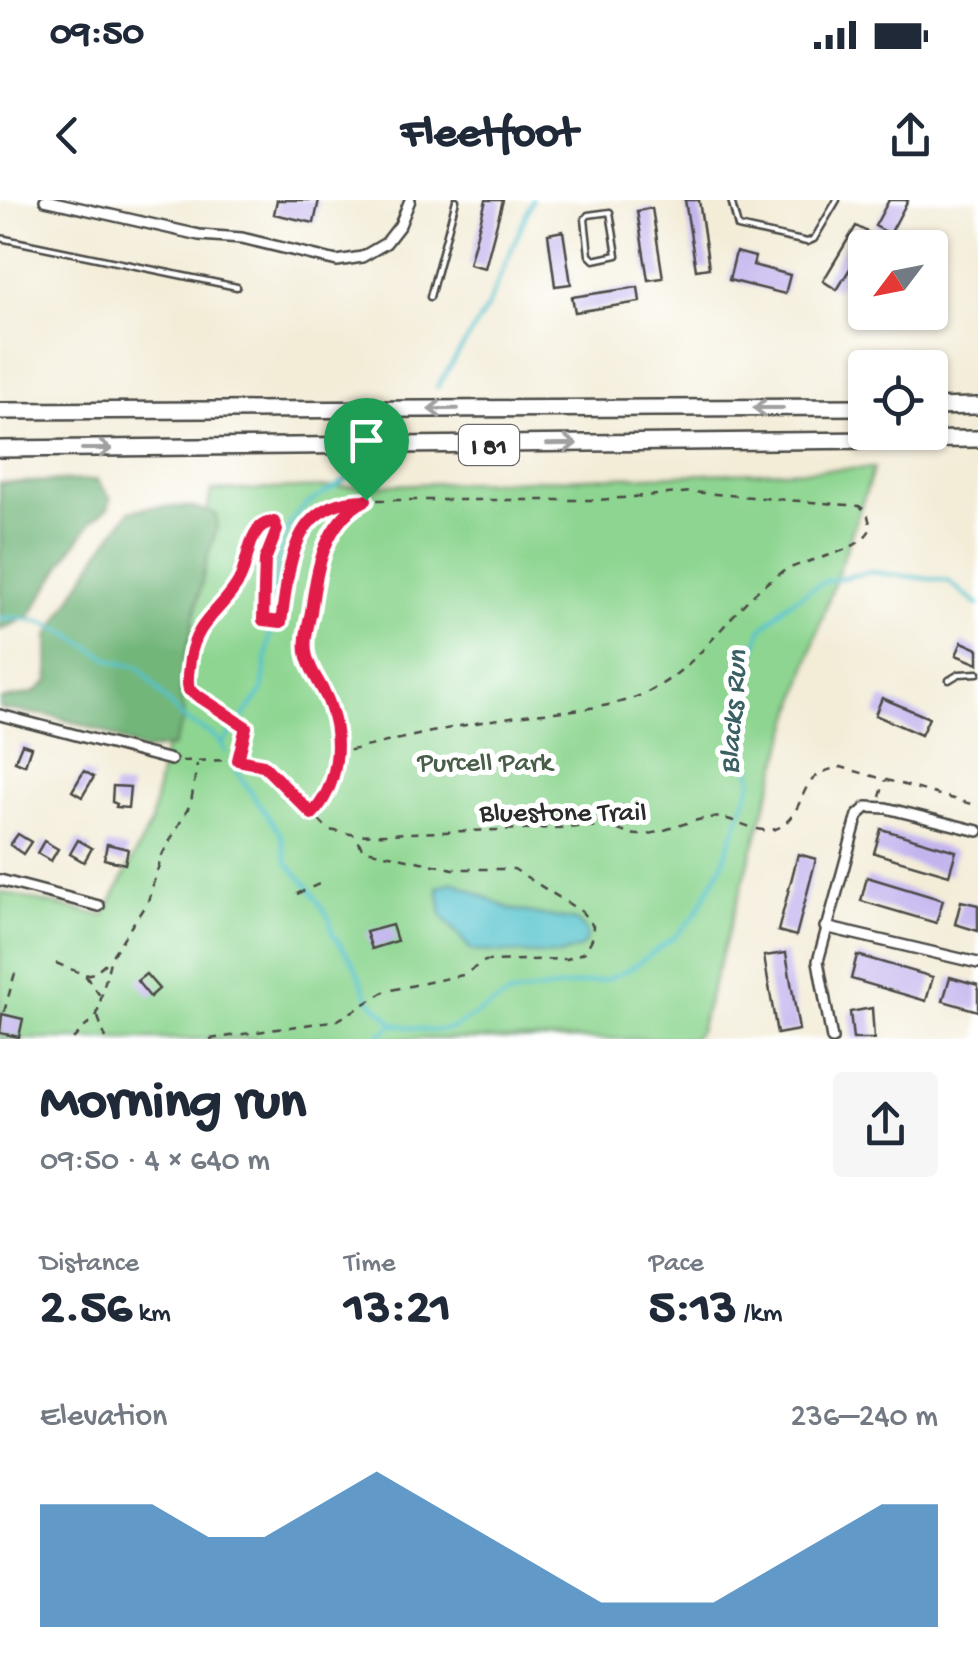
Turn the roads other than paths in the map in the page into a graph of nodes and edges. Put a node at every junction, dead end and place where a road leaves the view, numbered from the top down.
1 (45, 200) edge
2 (113, 200) edge
3 (410, 200) edge
4 (456, 200) edge
5 (608, 200) edge
6 (731, 200) edge
7 (837, 200) edge
8 (610, 212) junction
9 (110, 215) junction
10 (0, 238) edge
11 (237, 287) dead end
12 (430, 298) dead end
13 (0, 404) edge
14 (978, 406) edge
15 (948, 407) edge
16 (848, 408) edge
17 (73, 410) junction
18 (0, 411) edge
19 (978, 439) edge
20 (0, 449) edge
21 (978, 673) edge
22 (949, 680) dead end
23 (0, 715) edge
24 (170, 760) road end
25 (978, 831) edge
26 (0, 880) edge
27 (99, 906) dead end
28 (826, 927) junction
29 (978, 964) edge
30 (832, 1039) edge

1 - 9 street
2 - 9 street
3 - 9 street
4 - 12 lane
5 - 8 lane
6 - 7 lane
8 - 8 lane
10 - 11 lane
13 - 17 highway
14 - 15 highway
16 -> 17 highway, I 81
17 - 18 highway, I 81
20 -> 19 highway, I 81
21 - 22 lane
23 - 24 street
25 - 28 street
26 - 27 street
28 - 29 street
28 - 30 street

